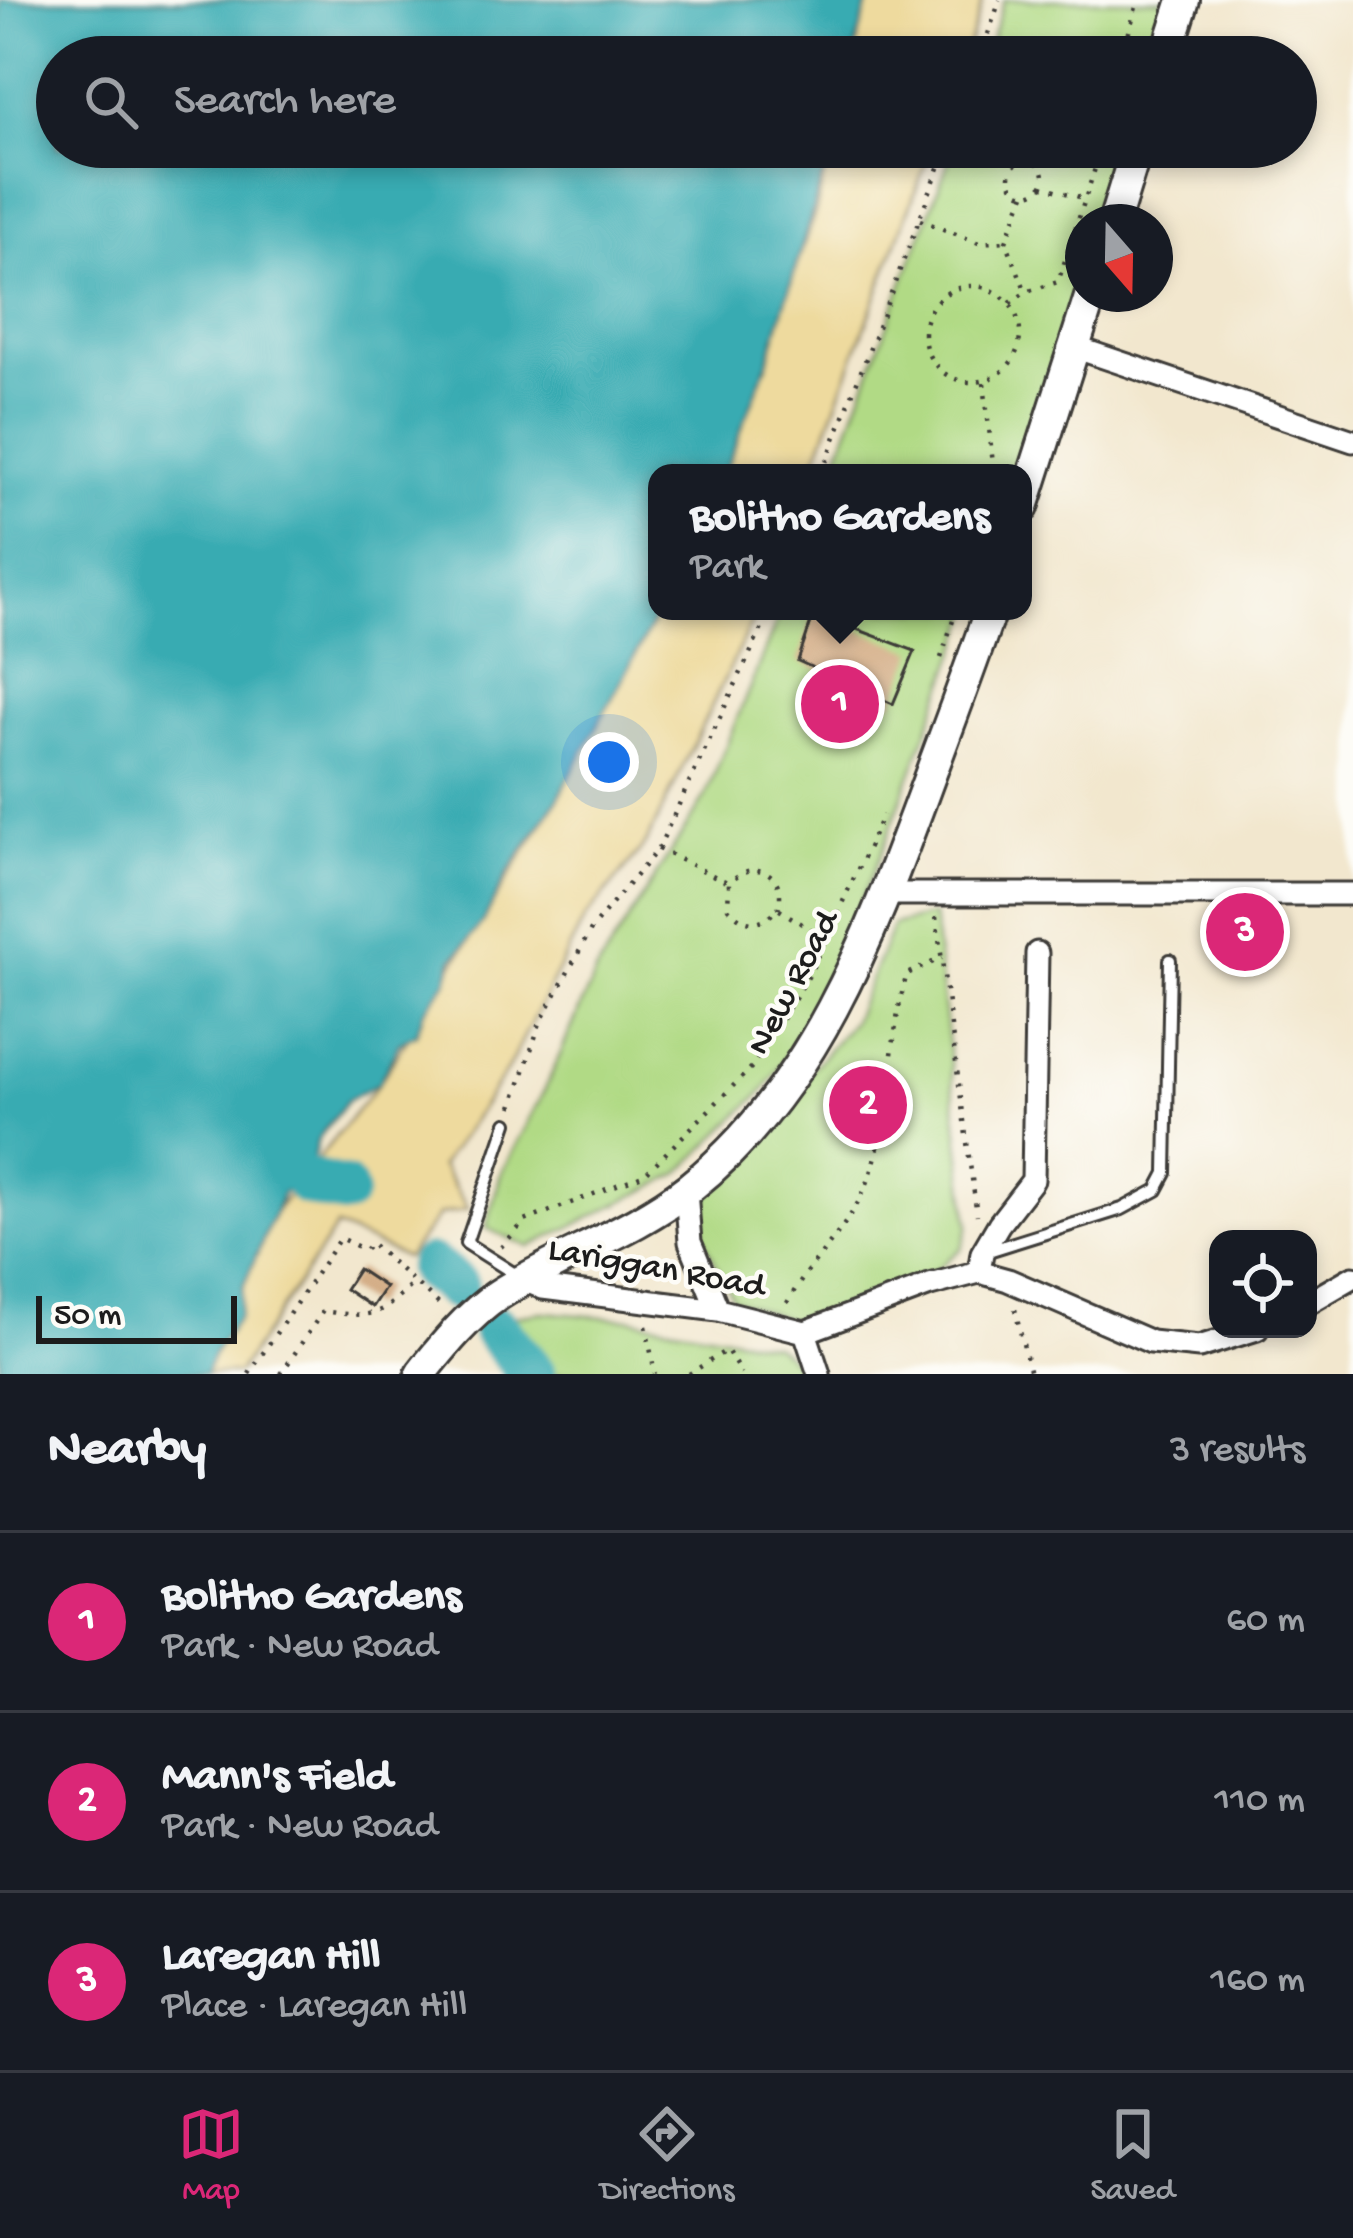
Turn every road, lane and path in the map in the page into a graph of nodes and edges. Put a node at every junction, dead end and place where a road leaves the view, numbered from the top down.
1 (1000, 0) edge
2 (1138, 0) edge
3 (1184, 0) edge
4 (987, 36) edge
5 (1128, 36) edge
6 (1173, 36) edge
7 (939, 168) edge
8 (1014, 168) edge
9 (1040, 168) edge
10 (1096, 168) edge
11 (1131, 168) edge
12 (1042, 186) junction
13 (1025, 194) junction
14 (1086, 199) junction
15 (1120, 204) edge
16 (919, 220) junction
17 (1006, 241) junction
18 (1025, 292) junction
19 (1010, 303) junction
20 (1086, 312) edge
21 (1075, 347) junction
22 (984, 381) junction
23 (1353, 441) edge
24 (825, 464) edge
25 (993, 464) edge
26 (1032, 479) edge
27 (766, 620) edge
28 (953, 620) edge
29 (986, 620) edge
30 (934, 676) dead end
31 (887, 804) dead end
32 (658, 849) junction
33 (729, 883) junction
34 (1353, 893) edge
35 (886, 894) junction
36 (933, 894) junction
37 (778, 909) junction
38 (826, 939) junction
39 (1037, 953) dead end
40 (942, 958) junction
41 (1170, 960) dead end
42 (506, 1123) joint
43 (686, 1191) junction
44 (492, 1258) junction
45 (981, 1262) junction
46 (1353, 1276) edge
47 (524, 1280) junction
48 (1008, 1280) junction
49 (414, 1282) junction
50 (1317, 1298) edge
51 (640, 1303) junction
52 (718, 1310) junction
53 (451, 1314) dead end
54 (774, 1324) junction
55 (805, 1332) junction
56 (1228, 1338) edge
57 (249, 1374) edge
58 (280, 1374) edge
59 (421, 1374) edge
60 (656, 1374) edge
61 (689, 1374) edge
62 (741, 1374) edge
63 (819, 1374) edge
64 (1030, 1374) edge

1 - 4 path
2 - 5 path
3 - 6 street
7 - 16 path
8 - 13 path
9 - 12 path
10 - 14 path
11 - 15 street
12 - 13 path
12 - 14 path
13 - 17 path
14 - 18 path
16 - 17 path
16 - 24 path
17 - 18 path
18 - 19 path
19 - 22 path
19 - 22 path
20 - 21 street
21 - 23 street
21 - 26 street
22 - 25 path
27 - 32 path
28 - 30 path
29 - 35 street, New Road
31 - 38 path
32 - 33 path
32 - 42 path
33 - 37 path
33 - 37 path
34 - 36 street
35 - 36 street
35 - 43 street, New Road
36 - 40 path
37 - 38 path
38 - 44 path
39 - 45 street
40 - 45 path
40 - 54 path
41 - 45 lane
42 - 44 lane
43 - 47 street, New Road
43 - 52 street
44 - 47 lane
45 - 48 street
45 - 55 street
46 - 50 street
47 - 51 street, Lariggan Road
47 - 59 street, New Road
48 - 56 street
48 - 64 path
49 - 53 path
49 - 57 path
49 - 58 path
51 - 52 street, Lariggan Road
51 - 60 path
52 - 54 street, Lariggan Road
54 - 55 street, Lariggan Road
55 - 63 street, Lariggan Road
61 - 62 path

